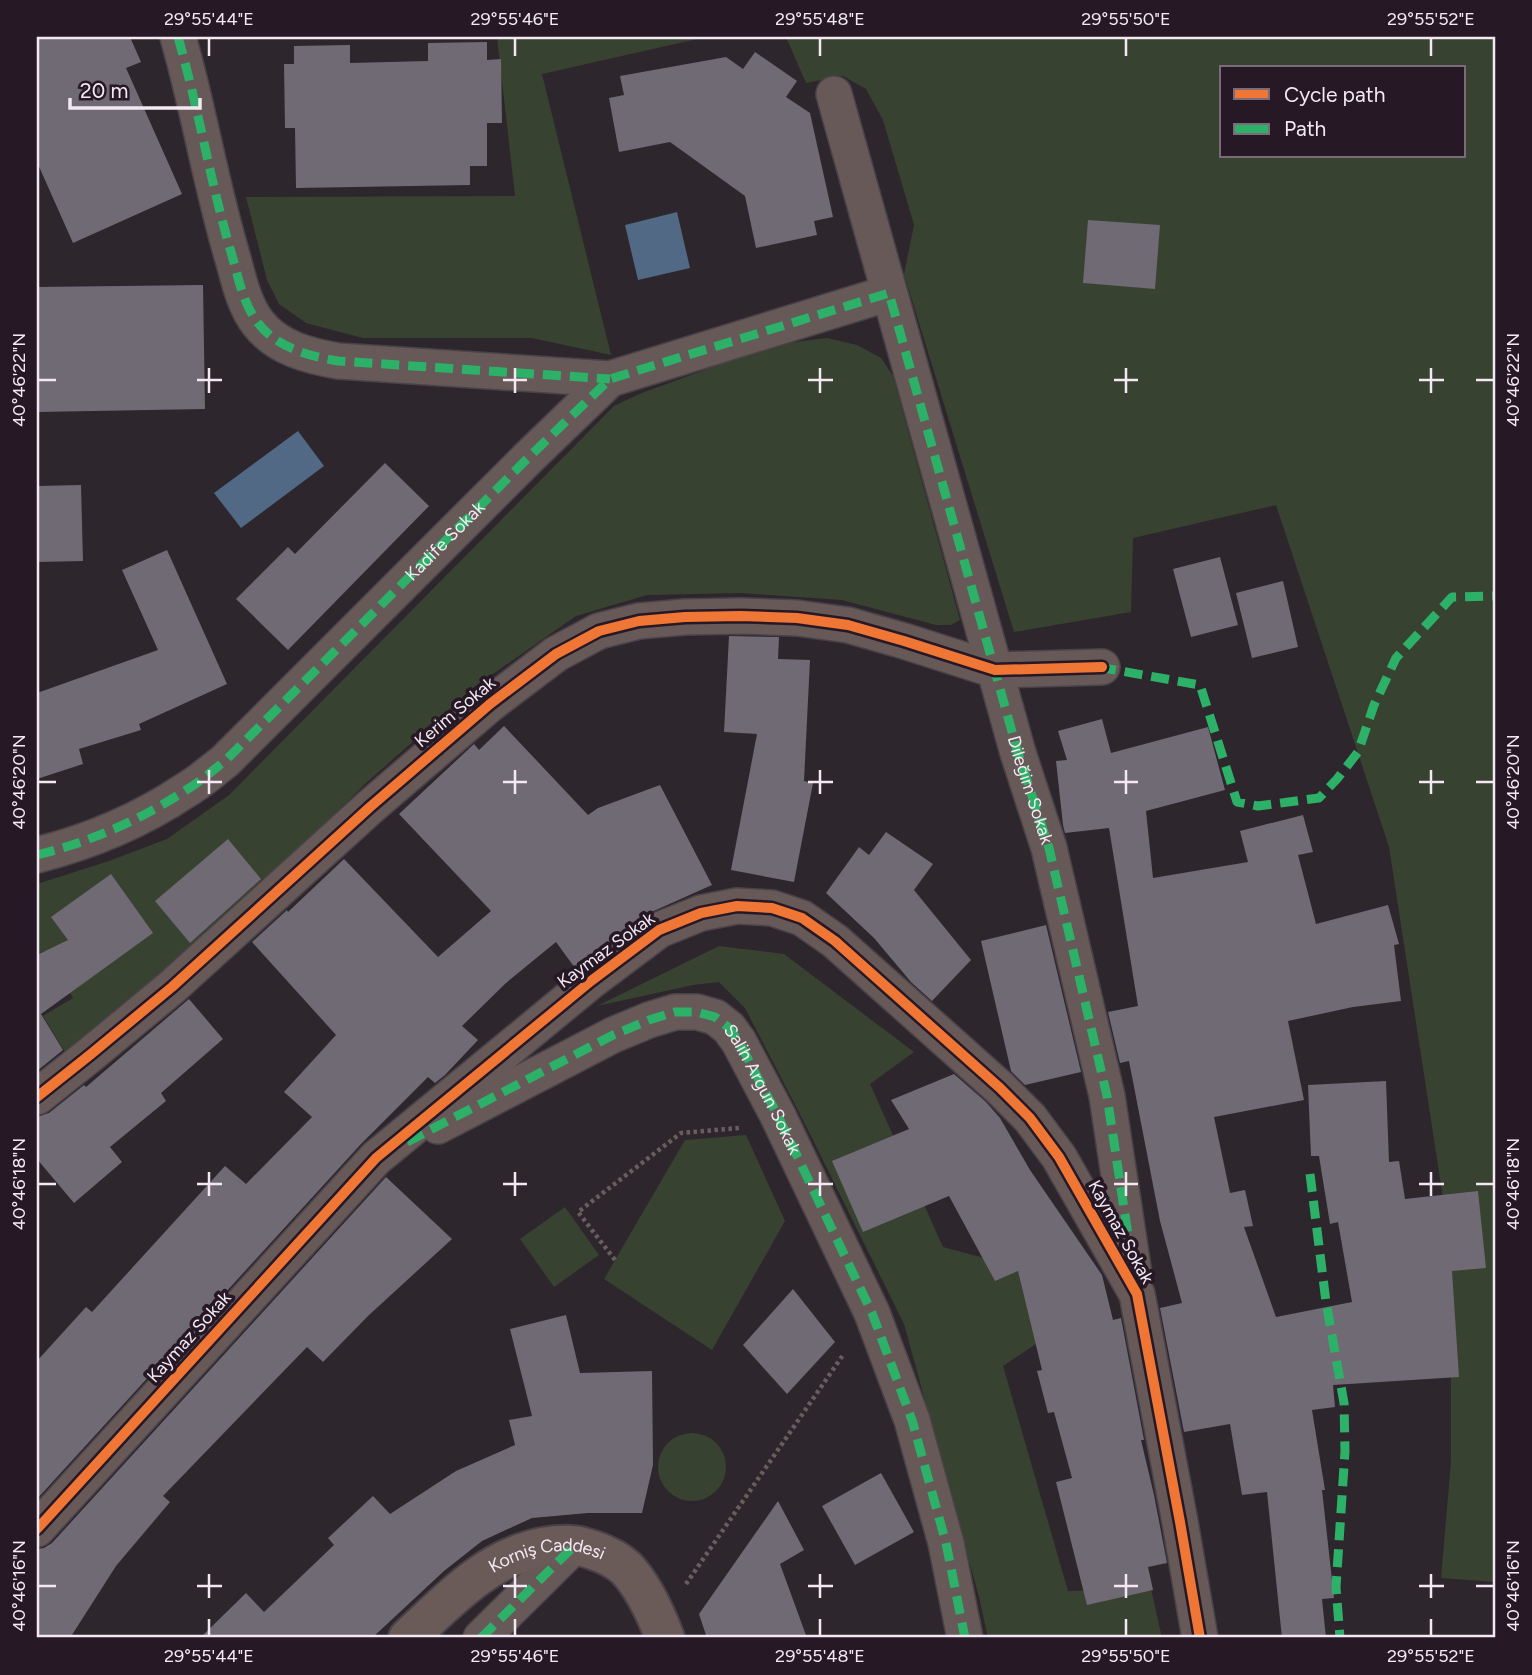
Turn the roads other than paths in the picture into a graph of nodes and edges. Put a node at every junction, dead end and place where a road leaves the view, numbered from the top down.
1 (178, 37) edge
2 (834, 94) dead end
3 (889, 293) junction
4 (610, 379) junction
5 (1102, 667) dead end
6 (995, 670) junction
7 (37, 855) edge
8 (37, 1097) edge
9 (376, 1158) junction
10 (1137, 1294) junction
11 (37, 1529) edge
12 (575, 1545) junction
13 (662, 1630) edge
14 (408, 1638) edge
15 (481, 1638) edge
16 (965, 1638) edge
17 (1200, 1638) edge

1 - 4 street
2 - 3 street, Dileğim Sokak
3 - 4 street, Kadife Sokak
3 - 6 street, Dileğim Sokak
4 - 7 street, Kadife Sokak
5 - 6 street, Kerim Sokak
6 - 8 street, Kerim Sokak
6 - 10 street, Dileğim Sokak
9 - 10 street, Kaymaz Sokak
9 - 11 street, Kaymaz Sokak
9 - 16 street, Salih Argun Sokak
10 - 17 street, Kaymaz Sokak
12 - 13 main road, Korniş Caddesi
12 - 14 main road, Korniş Caddesi
12 - 15 street

